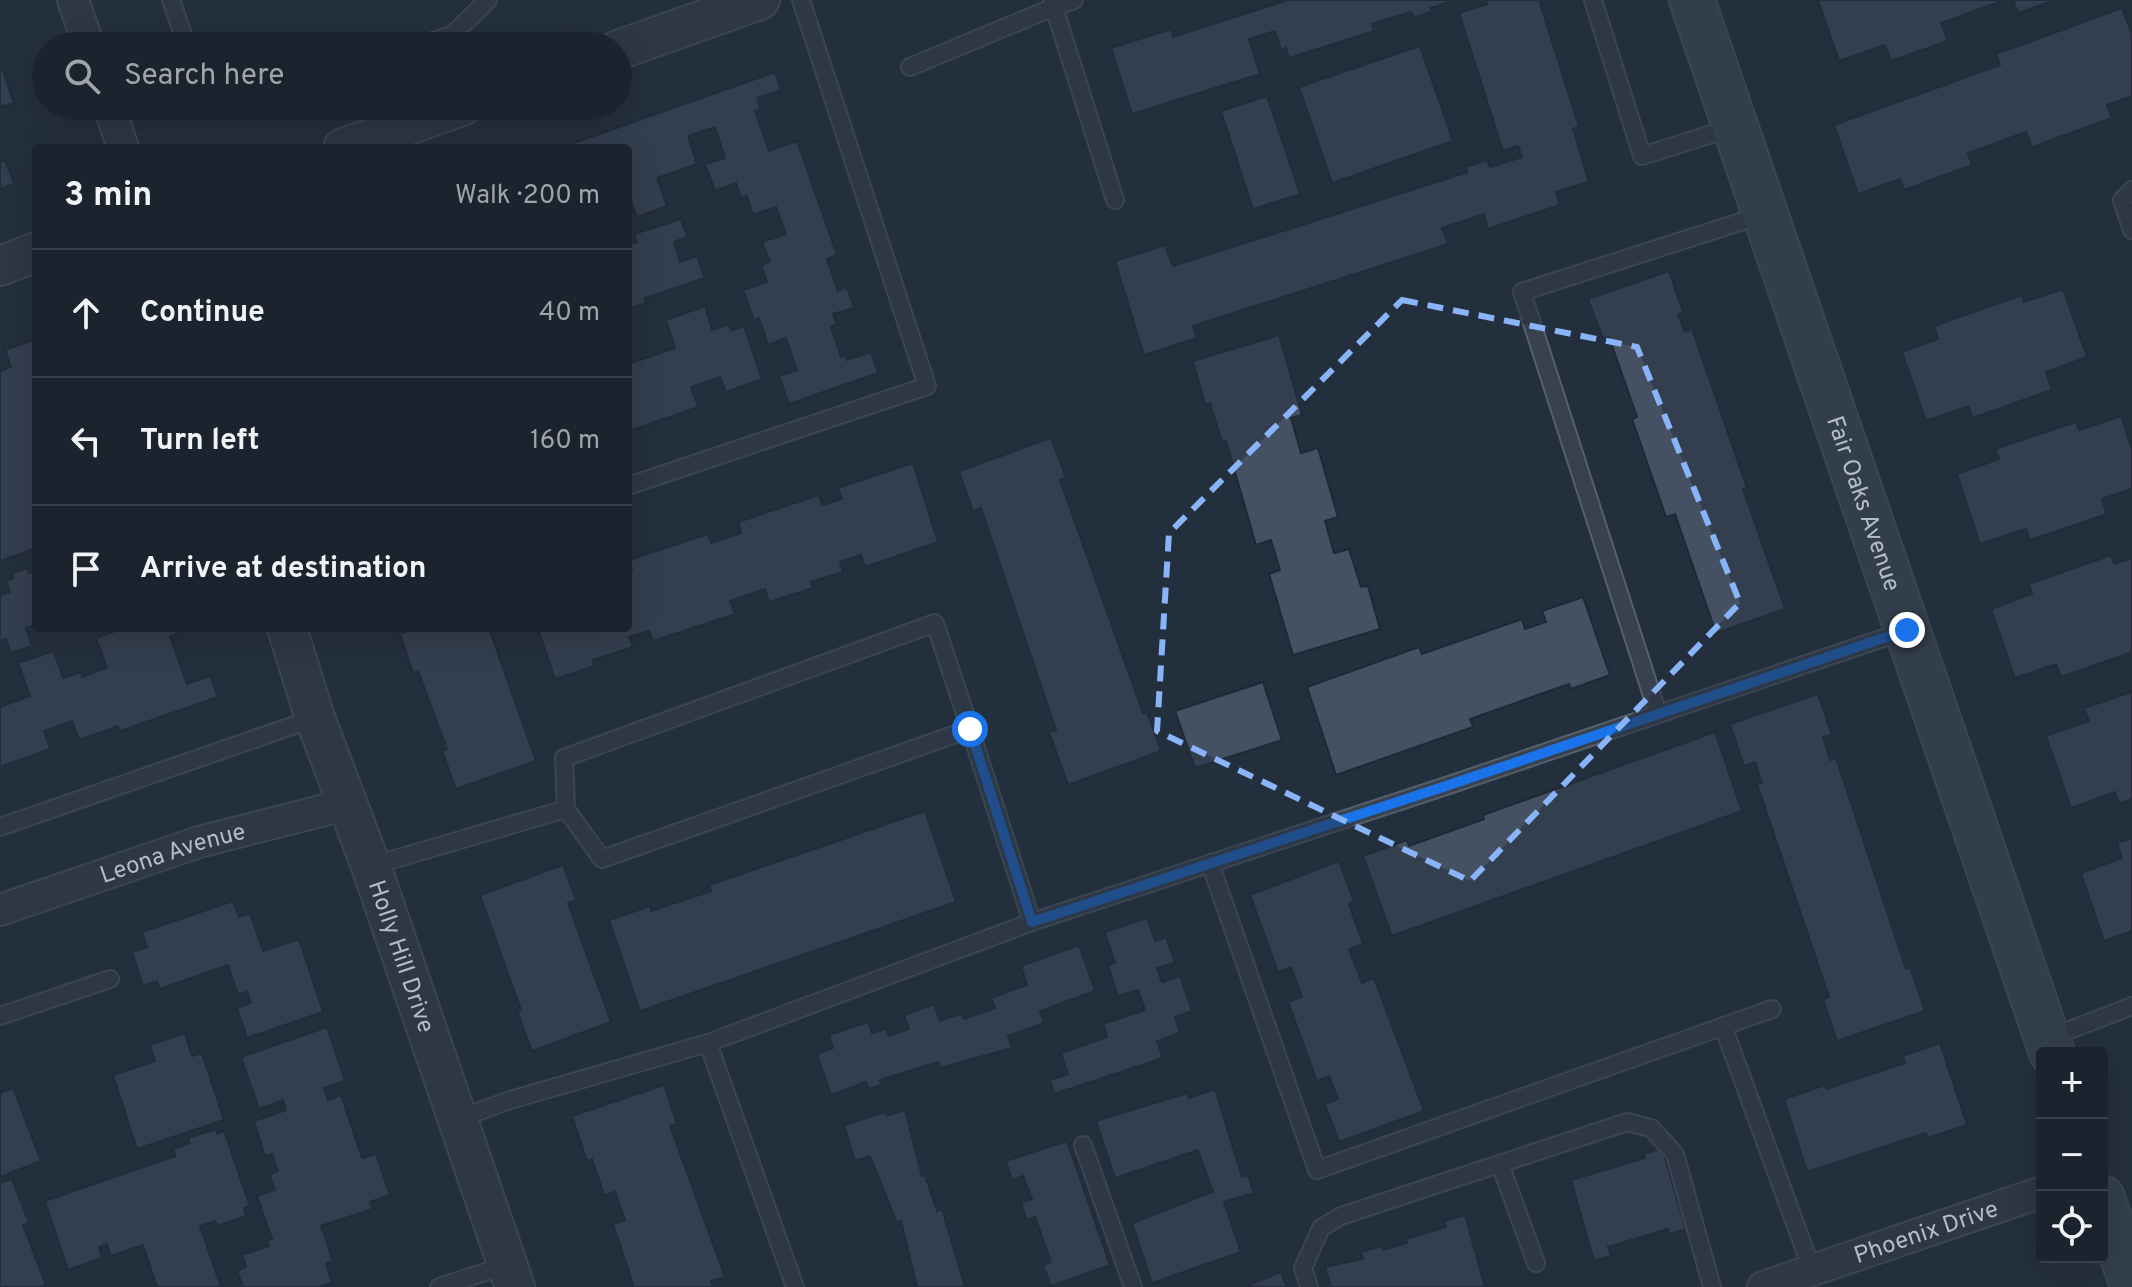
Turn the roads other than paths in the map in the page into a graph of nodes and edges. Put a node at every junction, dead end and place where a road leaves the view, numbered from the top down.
1 (73, 0) edge
2 (171, 0) edge
3 (488, 0) edge
4 (760, 0) edge
5 (801, 0) edge
6 (1074, 0) edge
7 (1593, 0) edge
8 (1692, 0) edge
9 (1053, 3) edge
10 (84, 32) edge
11 (182, 32) edge
12 (455, 32) edge
13 (632, 45) edge
14 (910, 67) dead end
15 (114, 120) edge
16 (422, 120) edge
17 (1735, 126) junction
18 (122, 144) edge
19 (354, 144) edge
20 (2132, 190) edge
21 (1115, 200) dead end
22 (1765, 214) junction
23 (2132, 230) edge
24 (32, 254) edge
25 (0, 266) edge
26 (632, 485) edge
27 (1907, 630) junction
28 (288, 632) edge
29 (1658, 714) junction
30 (315, 718) junction
31 (970, 729) junction
32 (348, 804) junction
33 (566, 809) junction
34 (0, 827) edge
35 (1210, 863) junction
36 (371, 866) junction
37 (0, 910) edge
38 (1032, 922) junction
39 (110, 979) dead end
40 (2132, 1006) edge
41 (1772, 1009) dead end
42 (0, 1016) edge
43 (1723, 1026) junction
44 (708, 1043) junction
45 (2050, 1046) edge
46 (459, 1119) junction
47 (1083, 1145) dead end
48 (1500, 1164) junction
49 (2036, 1194) edge
50 (2108, 1215) edge
51 (1536, 1263) dead end
52 (1812, 1270) junction
53 (511, 1276) edge
54 (2132, 1283) edge
55 (439, 1287) edge
56 (795, 1287) edge
57 (1133, 1287) edge
58 (1309, 1287) edge
59 (1712, 1287) edge
60 (1763, 1287) edge

1 - 10 street
2 - 11 lane
3 - 12 lane
4 - 13 street
5 - 26 lane
6 - 9 lane
7 - 17 lane
8 - 17 main road, Fair Oaks Avenue
9 - 14 lane
9 - 21 lane
15 - 18 street
16 - 19 street
17 - 22 main road, Fair Oaks Avenue
20 - 23 lane
22 - 27 main road, Fair Oaks Avenue
22 - 29 lane
24 - 25 street
27 - 29 lane
27 - 45 main road, Fair Oaks Avenue
28 - 30 street, Holly Hill Drive
29 - 35 lane
30 - 32 street, Holly Hill Drive
30 - 34 lane
31 - 33 lane
31 - 33 lane
31 - 38 lane
32 - 36 street, Holly Hill Drive
32 - 37 street, Leona Avenue
33 - 36 lane
35 - 38 lane
35 - 43 lane
36 - 46 street, Holly Hill Drive
38 - 44 lane
39 - 42 lane
40 - 45 lane
41 - 43 lane
43 - 52 lane
44 - 46 lane
44 - 56 lane
46 - 53 street, Holly Hill Drive
47 - 57 lane
48 - 51 lane
48 - 58 lane
48 - 59 lane
49 - 52 street, Phoenix Drive
50 - 54 main road
52 - 60 street, Phoenix Drive
53 - 55 lane

